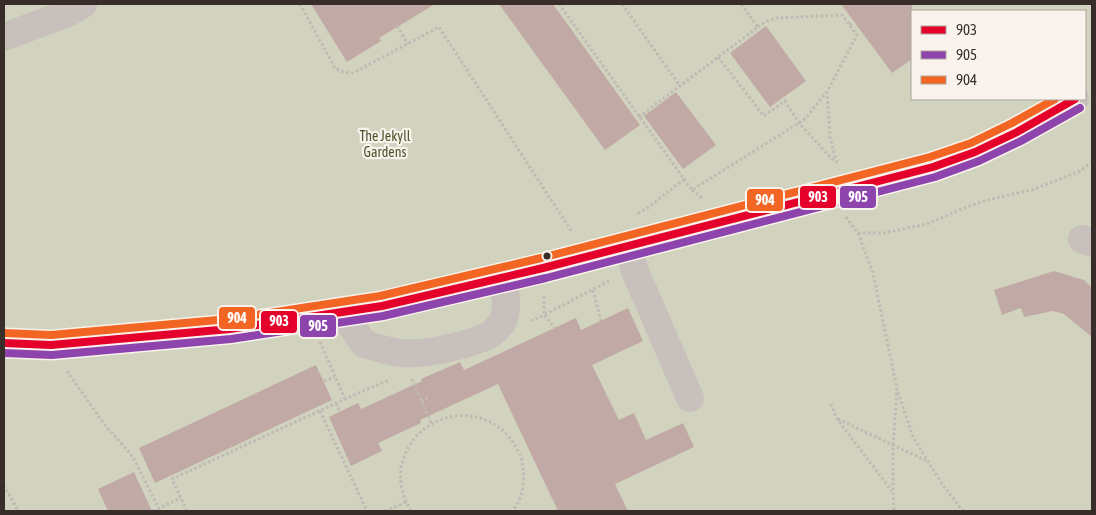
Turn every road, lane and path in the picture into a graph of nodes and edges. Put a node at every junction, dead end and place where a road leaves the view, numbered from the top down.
1 (83, 4) edge
2 (300, 4) edge
3 (559, 4) edge
4 (622, 4) edge
5 (740, 4) edge
6 (854, 22) dead end
7 (850, 25) junction
8 (397, 26) dead end
9 (758, 27) junction
10 (4, 37) edge
11 (408, 44) junction
12 (718, 57) junction
13 (680, 86) junction
14 (827, 92) junction
15 (1073, 100) edge
16 (639, 117) junction
17 (800, 123) junction
18 (1092, 162) edge
19 (837, 164) junction
20 (684, 179) junction
21 (846, 199) junction
22 (632, 216) dead end
23 (858, 233) junction
24 (577, 239) dead end
25 (628, 246) junction
26 (504, 277) junction
27 (599, 286) dead end
28 (593, 290) junction
29 (342, 312) junction
30 (544, 315) dead end
31 (310, 318) junction
32 (601, 321) dead end
33 (4, 343) edge
34 (51, 346) junction
35 (401, 354) junction
36 (335, 377) junction
37 (389, 380) dead end
38 (324, 381) dead end
39 (897, 389) junction
40 (430, 397) dead end
41 (690, 398) dead end
42 (345, 399) junction
43 (421, 401) junction
44 (336, 403) junction
45 (831, 404) dead end
46 (320, 411) junction
47 (340, 412) dead end
48 (837, 419) junction
49 (431, 423) junction
50 (893, 446) junction
51 (930, 462) junction
52 (4, 485) edge
53 (893, 492) junction
54 (181, 498) junction
55 (406, 502) junction
56 (18, 511) edge
57 (153, 511) edge
58 (160, 511) edge
59 (187, 511) edge
60 (367, 511) edge
61 (385, 511) edge
62 (411, 511) edge
63 (513, 511) edge
64 (894, 511) edge
65 (962, 511) edge

1 - 10 street
2 - 11 path
3 - 16 path
4 - 13 path
5 - 9 path
6 - 7 path
7 - 9 path
7 - 14 path
8 - 11 path
9 - 12 path
11 - 24 path
12 - 13 path
12 - 17 path
13 - 16 path
14 - 17 path
14 - 19 path
15 - 21 street
16 - 20 path
17 - 19 path
17 - 20 path
18 - 23 path
19 - 21 path
20 - 22 path
21 - 23 path
21 - 25 street
23 - 39 path
25 - 26 street
25 - 41 street
26 - 29 street
26 - 35 street
27 - 28 path
28 - 30 path
28 - 32 path
29 - 31 street
29 - 35 street
31 - 34 street
31 - 36 path
33 - 34 street
34 - 58 path
35 - 43 path
36 - 38 path
36 - 42 path
37 - 42 path
39 - 50 path
39 - 51 path
40 - 43 path
42 - 44 path
43 - 49 path
44 - 46 path
44 - 47 path
45 - 48 path
46 - 54 path
46 - 60 path
48 - 50 path
48 - 53 path
49 - 55 path
49 - 63 path
50 - 51 path
50 - 53 path
51 - 65 path
52 - 56 path
53 - 64 path
54 - 57 path, bridge
54 - 59 path
55 - 61 path
55 - 62 path

